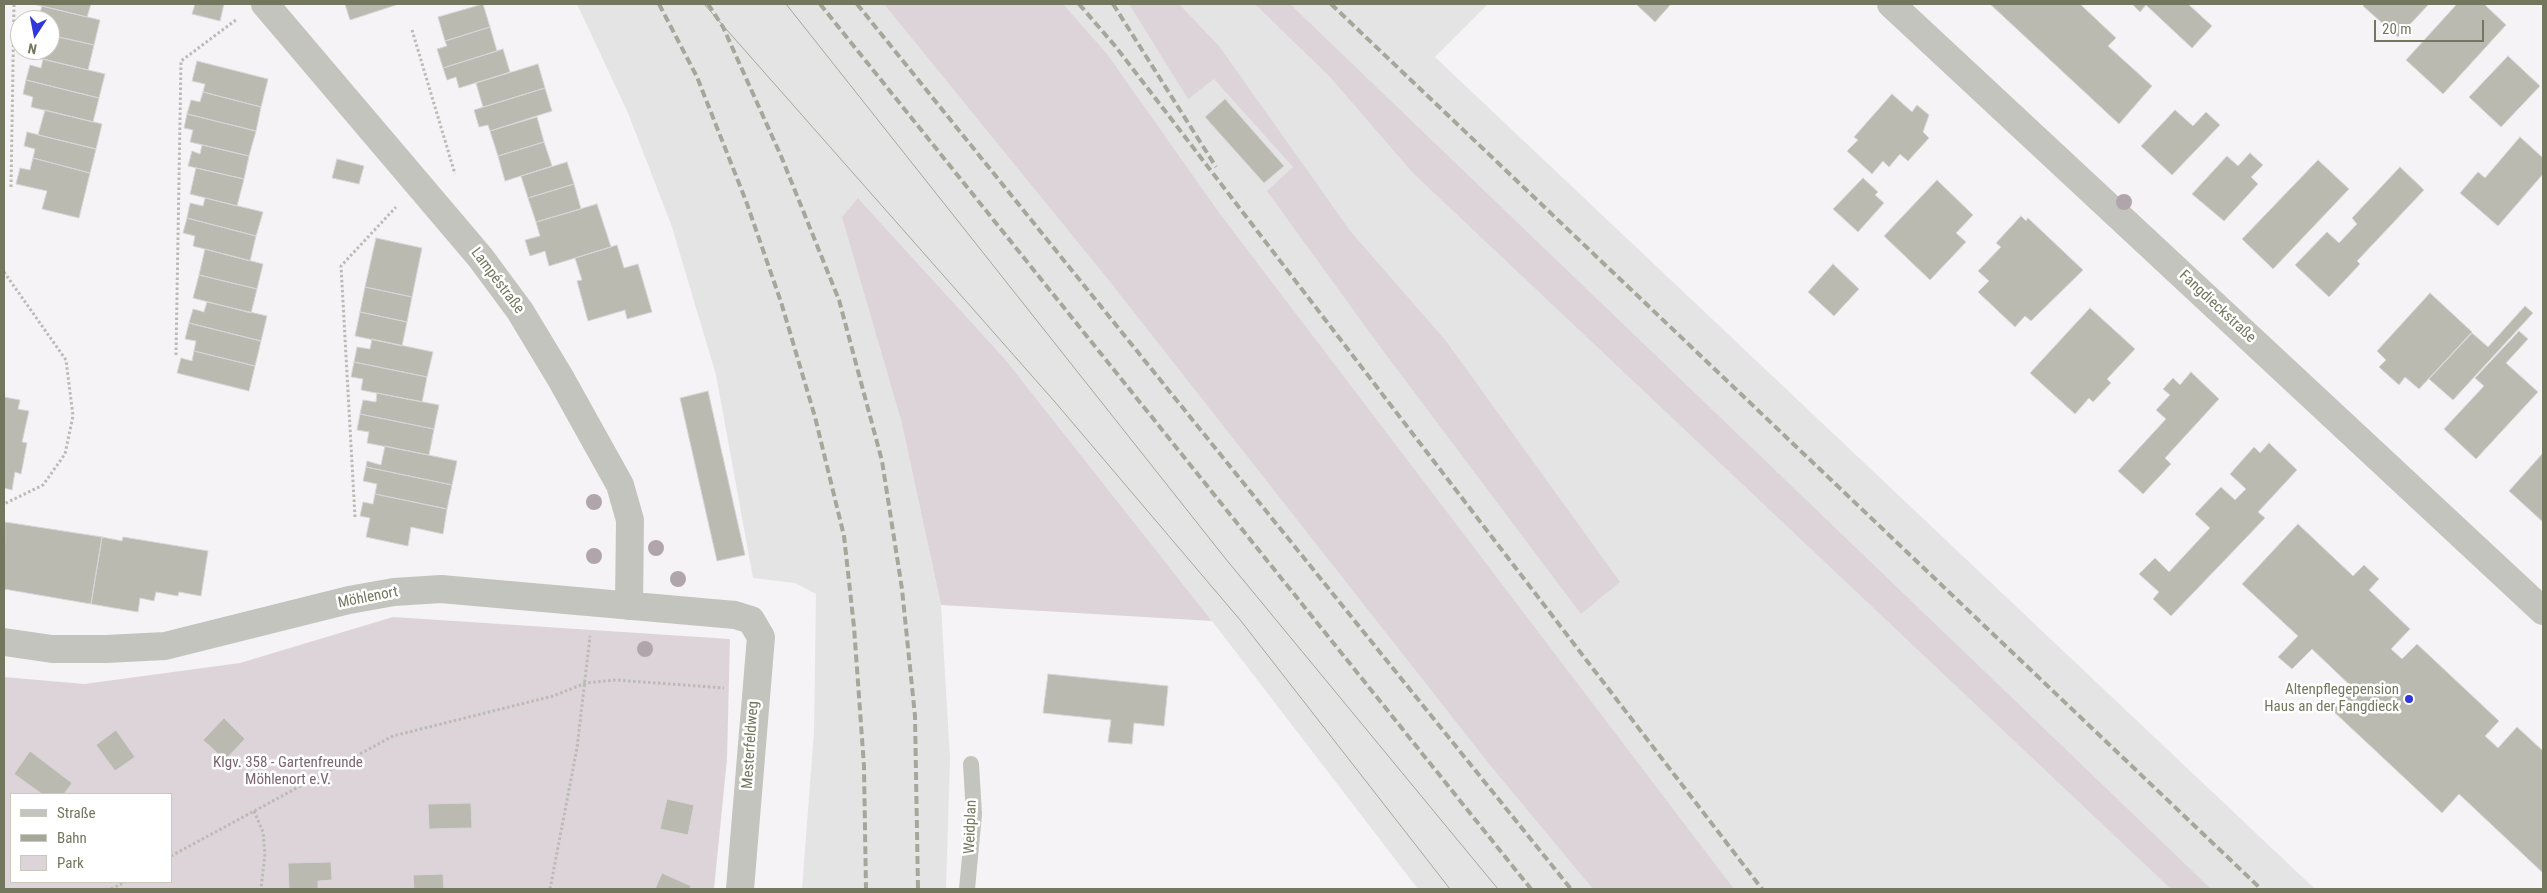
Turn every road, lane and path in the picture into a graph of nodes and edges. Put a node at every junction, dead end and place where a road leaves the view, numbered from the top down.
1 (14, 4) edge
2 (1891, 4) edge
3 (255, 9) edge
4 (412, 30) dead end
5 (456, 178) dead end
6 (11, 187) dead end
7 (397, 205) dead end
8 (4, 272) edge
9 (176, 355) dead end
10 (4, 504) edge
11 (355, 517) dead end
12 (629, 606) junction
13 (2543, 611) edge
14 (736, 615) joint
15 (590, 634) dead end
16 (4, 642) edge
17 (586, 682) junction
18 (725, 688) dead end
19 (971, 764) dead end
20 (254, 811) junction
21 (172, 855) edge
22 (123, 883) edge
23 (112, 889) edge
24 (261, 889) edge
25 (550, 889) edge
26 (740, 889) edge
27 (967, 889) edge

1 - 6 path
2 - 13 street, Fangdieckstraße
3 - 9 path
3 - 12 street, Lampéstraße
4 - 5 path
7 - 11 path
8 - 10 path
12 - 14 street, Möhlenort
12 - 16 street, Möhlenort
14 - 26 street, Mesterfeldweg
15 - 17 path
17 - 18 path
17 - 20 path
17 - 25 path
19 - 27 lane, Weidplan
20 - 21 path
20 - 24 path
22 - 23 path

